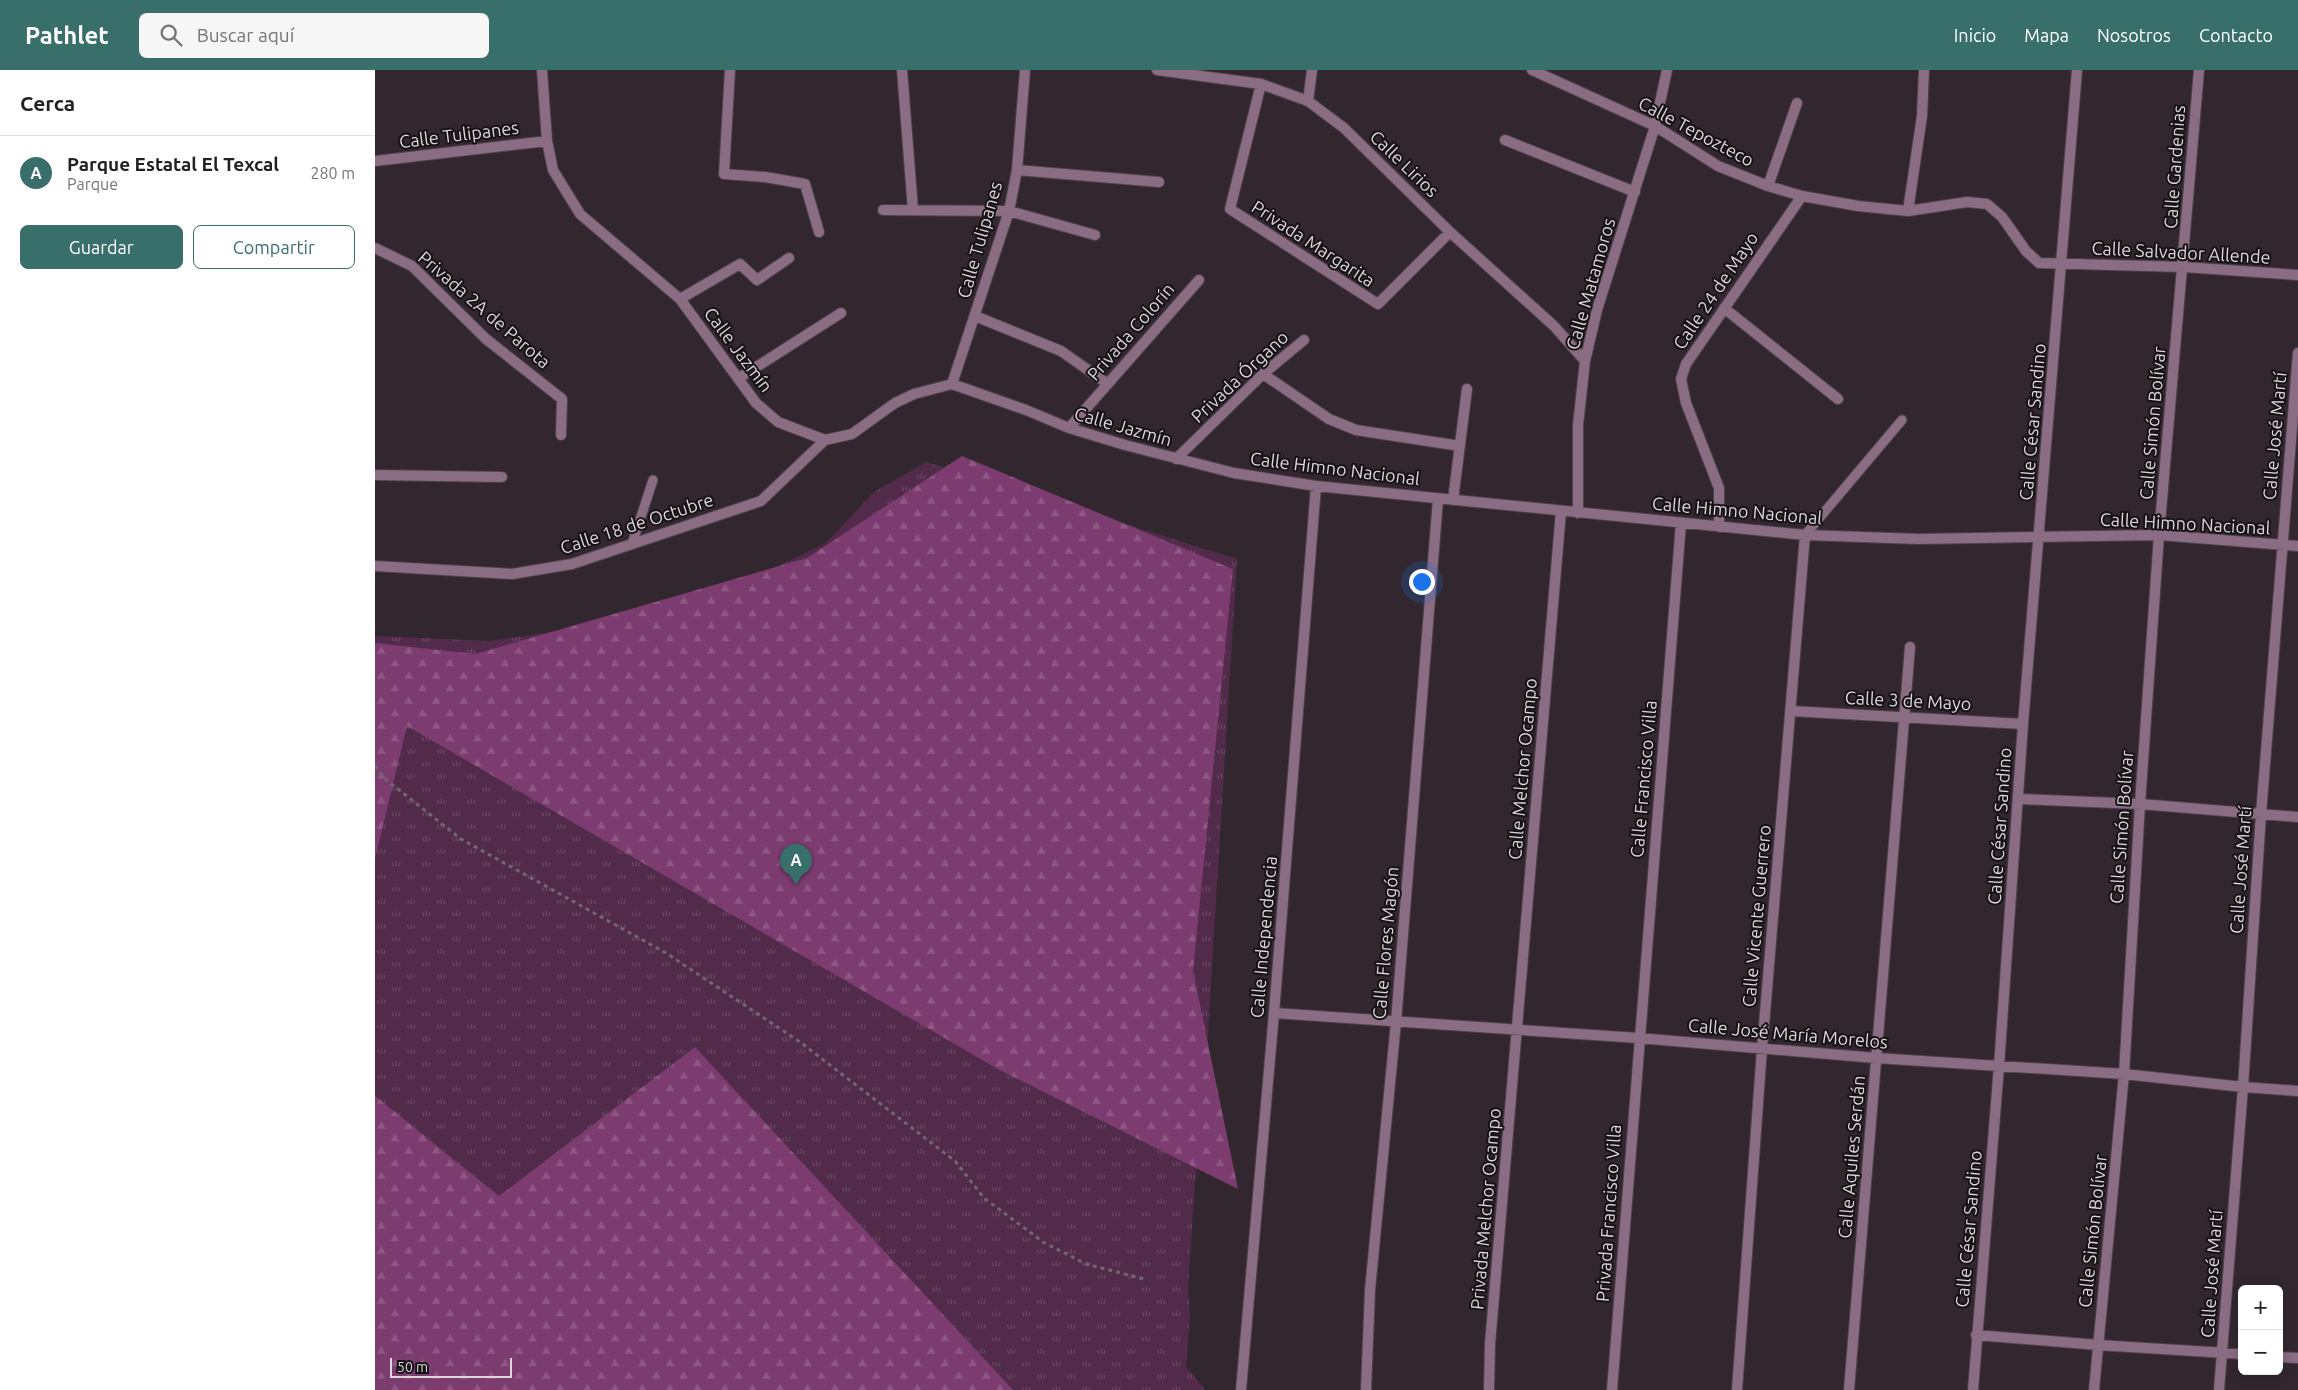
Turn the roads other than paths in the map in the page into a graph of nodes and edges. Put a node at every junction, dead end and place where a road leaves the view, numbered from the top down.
1 (542, 70) edge
2 (730, 70) edge
3 (902, 70) edge
4 (1025, 70) edge
5 (1157, 70) edge
6 (1312, 70) edge
7 (1533, 70) edge
8 (1667, 70) edge
9 (1924, 70) edge
10 (2077, 70) edge
11 (2199, 70) edge
12 (1261, 84) junction
13 (1308, 101) junction
14 (1797, 103) dead end
15 (1655, 126) junction
16 (1505, 140) dead end
17 (547, 141) junction
18 (375, 162) edge
19 (1017, 170) junction
20 (1159, 182) dead end
21 (1768, 186) junction
22 (1635, 192) junction
23 (1802, 196) junction
24 (883, 210) dead end
25 (913, 210) junction
26 (1009, 211) junction
27 (1908, 211) junction
28 (819, 232) dead end
29 (1450, 232) junction
30 (1095, 235) dead end
31 (375, 248) edge
32 (789, 258) dead end
33 (2062, 264) junction
34 (2184, 267) junction
35 (2298, 275) edge
36 (1199, 280) dead end
37 (680, 299) junction
38 (1724, 308) junction
39 (841, 313) dead end
40 (975, 316) junction
41 (1303, 340) dead end
42 (2298, 353) edge
43 (1585, 361) junction
44 (1263, 374) junction
45 (739, 378) junction
46 (952, 384) junction
47 (1108, 384) junction
48 (1467, 389) dead end
49 (1838, 399) dead end
50 (1902, 420) dead end
51 (1069, 428) junction
52 (561, 435) dead end
53 (825, 440) junction
54 (1460, 446) junction
55 (1176, 459) junction
56 (375, 475) edge
57 (502, 478) dead end
58 (653, 480) dead end
59 (1316, 486) junction
60 (1438, 499) junction
61 (1453, 500) junction
62 (1561, 511) junction
63 (1578, 513) junction
64 (1681, 523) junction
65 (1719, 527) junction
66 (1805, 535) junction
67 (2159, 535) junction
68 (2040, 536) junction
69 (632, 544) junction
70 (2283, 545) junction
71 (2298, 546) edge
72 (375, 566) edge
73 (1911, 647) dead end
74 (1791, 711) junction
75 (1905, 717) junction
76 (2023, 724) junction
77 (2019, 799) junction
78 (2139, 804) junction
79 (2261, 814) junction
80 (2298, 817) edge
81 (1274, 1013) junction
82 (1397, 1022) junction
83 (1517, 1030) junction
84 (1638, 1038) junction
85 (1762, 1049) junction
86 (1876, 1058) junction
87 (1999, 1066) junction
88 (2124, 1074) junction
89 (2243, 1087) junction
90 (2298, 1091) edge
91 (1976, 1335) junction
92 (2097, 1346) junction
93 (2222, 1353) junction
94 (2238, 1354) edge
95 (2283, 1357) edge
96 (2298, 1358) edge
97 (1241, 1390) edge
98 (1366, 1390) edge
99 (1489, 1390) edge
100 (1611, 1390) edge
101 (1737, 1390) edge
102 (1849, 1390) edge
103 (1973, 1390) edge
104 (2094, 1390) edge
105 (2219, 1390) edge

1 - 17 street, Calle Jazmín
2 - 28 street
3 - 25 street
4 - 19 street, Calle Tulipanes
5 - 12 street, Calle Lirios
6 - 13 street
7 - 15 street, Calle Tepozteco
8 - 15 street, Calle Matamoros
9 - 27 street
10 - 33 street, Calle César Sandino
11 - 34 street, Calle Gardenias
12 - 13 street, Calle Lirios
12 - 29 street, Privada Margarita
13 - 29 street, Calle Lirios
14 - 21 street
15 - 21 street, Calle Tepozteco
15 - 22 street, Calle Matamoros
16 - 22 street
17 - 18 street, Calle Tulipanes
17 - 37 street, Calle Jazmín
19 - 20 street
19 - 26 street, Calle Tulipanes
21 - 23 street, Calle Tepozteco
22 - 43 street, Calle Matamoros
23 - 27 street, Calle Tepozteco
23 - 38 street, Calle 24 de Mayo
24 - 25 street
25 - 26 street
26 - 30 street
26 - 40 street, Calle Tulipanes
27 - 33 street, Calle Tepozteco
29 - 43 street, Calle Lirios
31 - 52 street, Privada 2A de Parota
32 - 37 street
33 - 34 street, Calle Salvador Allende
33 - 68 street, Calle César Sandino
34 - 35 street, Calle Salvador Allende
34 - 67 street, Calle Simón Bolívar
36 - 47 street, Privada Colorín
37 - 45 street, Calle Jazmín
38 - 49 street
38 - 65 street, Calle 24 de Mayo
39 - 45 street
40 - 46 street, Calle Tulipanes
40 - 47 street
41 - 44 street, Privada Órgano
42 - 70 street, Calle José Martí
43 - 63 street, Calle Matamoros
44 - 54 street
44 - 55 street, Privada Órgano
45 - 53 street, Calle Jazmín
46 - 51 street, Calle Jazmín
46 - 53 street
47 - 51 street, Privada Colorín
48 - 54 street
50 - 66 lane
51 - 55 street, Calle Jazmín
53 - 69 street, Calle 18 de Octubre
54 - 61 street
55 - 59 street, Calle Himno Nacional
56 - 57 street
58 - 69 lane
59 - 60 street, Calle Himno Nacional
59 - 81 street, Calle Independencia
60 - 61 street, Calle Himno Nacional
60 - 82 street, Calle Flores Magón
61 - 62 street, Calle Himno Nacional
62 - 63 street, Calle Himno Nacional
62 - 83 street, Calle Melchor Ocampo
63 - 64 street, Calle Himno Nacional
64 - 65 street, Calle Himno Nacional
64 - 84 street, Calle Francisco Villa
65 - 66 street, Calle Himno Nacional
66 - 68 street, Calle Himno Nacional
66 - 74 street, Calle Vicente Guerrero
67 - 68 street, Calle Himno Nacional
67 - 70 street, Calle Himno Nacional
67 - 78 street, Calle Simón Bolívar
68 - 76 street, Calle César Sandino
69 - 72 street, Calle 18 de Octubre
70 - 71 street, Calle Himno Nacional
70 - 79 street, Calle José Martí
73 - 75 street, Calle Aquiles Serdán
74 - 75 street, Calle 3 de Mayo
74 - 85 street, Calle Vicente Guerrero
75 - 76 street, Calle 3 de Mayo
75 - 86 street, Calle Aquiles Serdán
76 - 77 street, Calle César Sandino
77 - 78 street
77 - 87 street, Calle César Sandino
78 - 79 street
78 - 88 street, Calle Simón Bolívar
79 - 80 street
79 - 89 street, Calle José Martí
81 - 82 street, Calle José María Morelos
81 - 97 street, Calle Independencia
82 - 83 street, Calle José María Morelos
82 - 98 street, Calle Flores Magón
83 - 84 street, Calle José María Morelos
83 - 99 street, Privada Melchor Ocampo
84 - 85 street, Calle José María Morelos
84 - 100 street, Privada Francisco Villa
85 - 86 street, Calle José María Morelos
85 - 101 street, Calle Vicente Guerrero
86 - 87 street, Calle José María Morelos
86 - 102 street, Calle Aquiles Serdán
87 - 88 street, Calle José María Morelos
87 - 91 street, Calle César Sandino
88 - 89 street, Calle José María Morelos
88 - 92 street, Calle Simón Bolívar
89 - 90 street, Calle José María Morelos
89 - 93 street, Calle José Martí
91 - 92 street
91 - 103 street, Calle César Sandino
92 - 93 street
92 - 104 street, Calle Simón Bolívar
93 - 94 street
93 - 105 street, Calle José Martí
95 - 96 street

